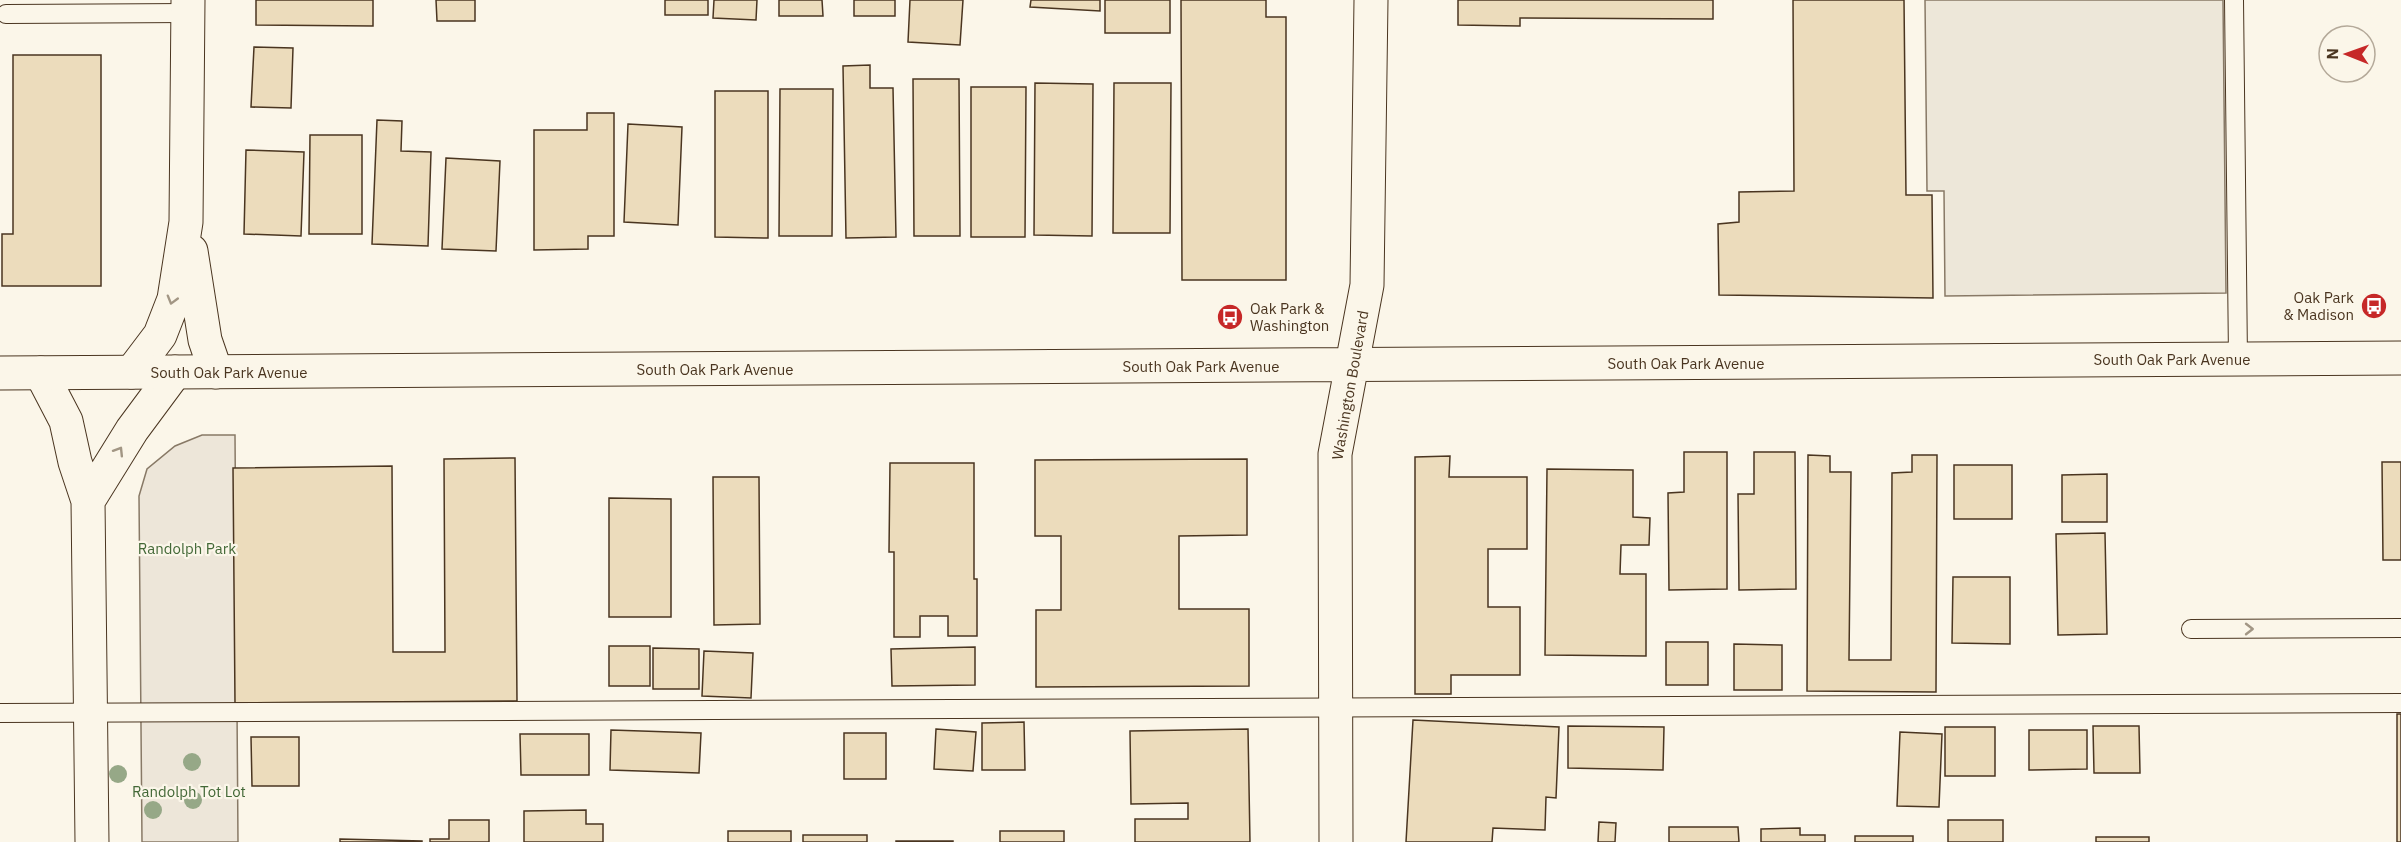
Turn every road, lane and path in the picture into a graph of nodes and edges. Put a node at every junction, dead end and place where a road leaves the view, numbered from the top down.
1 (1371, 0) edge
2 (2234, 0) edge
3 (188, 6) edge
4 (6, 14) dead end
5 (186, 222) junction
6 (2401, 358) edge
7 (2238, 359) junction
8 (1351, 365) junction
9 (132, 372) junction
10 (175, 372) junction
11 (216, 372) junction
12 (0, 373) edge
13 (41, 373) junction
14 (88, 501) junction
15 (2401, 628) edge
16 (2191, 629) dead end
17 (2401, 703) edge
18 (1336, 709) junction
19 (0, 713) edge
20 (91, 713) junction
21 (92, 842) edge
22 (1336, 842) edge

1 - 8 street, Washington Boulevard
2 - 7 lane
3 - 4 lane
3 - 5 street
5 -> 9 street
5 - 11 street
6 - 7 street, South Oak Park Avenue
7 - 8 street, South Oak Park Avenue
8 - 11 street, South Oak Park Avenue
8 - 18 street, Washington Boulevard
9 - 10 street, South Oak Park Avenue
9 - 13 street, South Oak Park Avenue
10 - 11 street, South Oak Park Avenue
14 -> 10 street
12 - 13 street, South Oak Park Avenue
13 - 14 street
14 - 20 street
16 -> 15 lane
17 - 18 lane
18 - 20 lane
18 - 22 street, Washington Boulevard
19 - 20 lane
20 - 21 street

